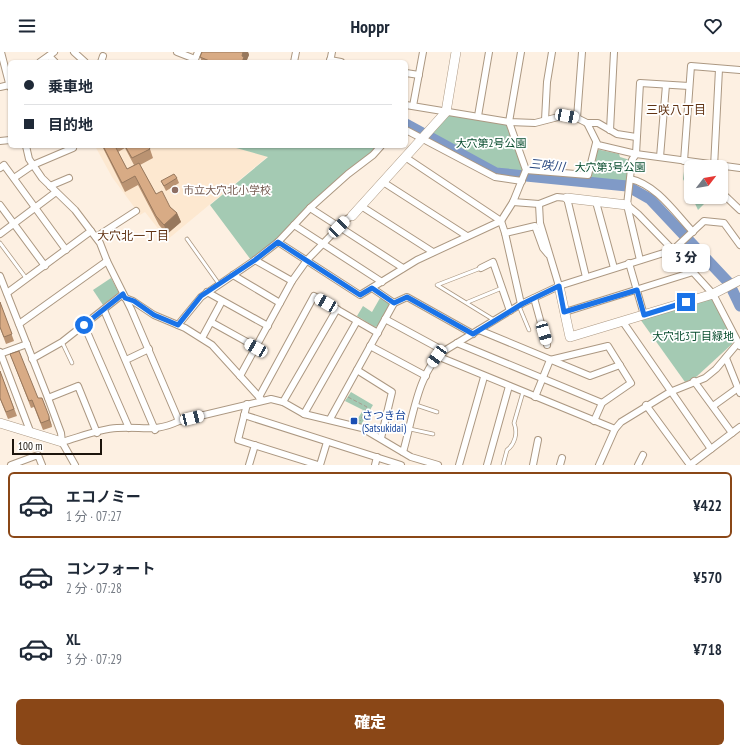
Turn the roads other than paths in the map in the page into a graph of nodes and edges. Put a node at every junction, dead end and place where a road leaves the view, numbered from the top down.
1 (177, 52) edge
2 (423, 52) edge
3 (456, 52) edge
4 (489, 52) edge
5 (521, 52) edge
6 (552, 52) edge
7 (582, 52) edge
8 (614, 52) edge
9 (52, 54) edge
10 (1, 56) edge
11 (43, 60) edge
12 (193, 60) edge
13 (720, 69) junction
14 (740, 70) edge
15 (408, 72) edge
16 (8, 74) edge
17 (419, 75) junction
18 (666, 84) junction
19 (689, 86) junction
20 (408, 105) edge
21 (413, 106) junction
22 (446, 112) junction
23 (478, 116) junction
24 (577, 118) junction
25 (545, 120) junction
26 (509, 122) junction
27 (587, 122) junction
28 (610, 130) junction
29 (408, 131) edge
30 (424, 136) junction
31 (636, 137) junction
32 (596, 143) junction
33 (27, 148) edge
34 (73, 148) dead end
35 (379, 148) edge
36 (636, 154) junction
37 (405, 157) junction
38 (660, 157) junction
39 (684, 160) edge
40 (714, 160) edge
41 (684, 161) edge
42 (33, 165) junction
43 (728, 167) edge
44 (0, 168) edge
45 (740, 168) edge
46 (526, 170) junction
47 (14, 178) junction
48 (69, 178) dead end
49 (522, 181) junction
50 (383, 182) junction
51 (630, 184) junction
52 (50, 186) junction
53 (56, 192) junction
54 (567, 198) junction
55 (728, 199) edge
56 (513, 202) junction
57 (596, 202) junction
58 (539, 204) junction
59 (0, 205) edge
60 (361, 206) junction
61 (627, 206) junction
62 (35, 208) junction
63 (310, 208) junction
64 (740, 210) edge
65 (136, 211) dead end
66 (352, 216) joint
67 (501, 220) junction
68 (14, 224) junction
69 (294, 225) junction
70 (339, 227) junction
71 (91, 231) junction
72 (693, 232) junction
73 (505, 233) junction
74 (0, 234) edge
75 (467, 236) junction
76 (96, 237) junction
77 (187, 239) dead end
78 (278, 242) junction
79 (0, 243) edge
80 (323, 244) junction
81 (740, 246) edge
82 (66, 250) junction
83 (674, 250) junction
84 (433, 252) junction
85 (550, 257) junction
86 (255, 260) junction
87 (307, 260) junction
88 (640, 260) junction
89 (107, 261) junction
90 (629, 263) junction
91 (45, 266) junction
92 (403, 268) junction
93 (482, 268) joint
94 (614, 268) junction
95 (693, 272) junction
96 (233, 275) junction
97 (0, 276) edge
98 (586, 277) junction
99 (27, 279) junction
100 (740, 280) edge
101 (292, 281) junction
102 (382, 282) junction
103 (220, 284) junction
104 (559, 286) junction
105 (372, 288) junction
106 (502, 288) junction
107 (637, 290) junction
108 (207, 292) junction
109 (7, 293) junction
110 (714, 294) junction
111 (124, 296) junction
112 (534, 298) junction
113 (222, 301) junction
114 (468, 302) junction
115 (280, 303) junction
116 (394, 303) junction
117 (520, 305) junction
118 (337, 309) junction
119 (104, 310) junction
120 (510, 311) junction
121 (564, 312) junction
122 (644, 315) junction
123 (386, 319) junction
124 (496, 320) junction
125 (357, 321) junction
126 (211, 322) junction
127 (622, 322) junction
128 (19, 324) junction
129 (84, 325) junction
130 (178, 325) junction
131 (268, 326) junction
132 (480, 330) junction
133 (529, 330) dead end
134 (378, 333) junction
135 (473, 334) junction
136 (202, 338) junction
137 (62, 342) junction
138 (457, 343) junction
139 (27, 344) junction
140 (547, 345) dead end
141 (739, 345) edge
142 (370, 346) junction
143 (256, 348) junction
144 (148, 349) junction
145 (444, 351) junction
146 (0, 353) edge
147 (437, 356) junction
148 (726, 358) junction
149 (32, 359) junction
150 (126, 360) junction
151 (550, 360) junction
152 (72, 363) dead end
153 (620, 365) junction
154 (357, 370) junction
155 (240, 376) junction
156 (426, 376) junction
157 (484, 377) junction
158 (542, 378) junction
159 (694, 381) junction
160 (509, 386) junction
161 (739, 391) edge
162 (523, 392) junction
163 (670, 392) junction
164 (535, 397) junction
165 (48, 398) junction
166 (260, 398) junction
167 (283, 402) junction
168 (602, 403) junction
169 (247, 404) junction
170 (416, 405) junction
171 (646, 405) junction
172 (713, 406) junction
173 (437, 412) dead end
174 (304, 414) junction
175 (244, 415) junction
176 (330, 419) junction
177 (178, 421) junction
178 (594, 421) junction
179 (0, 423) edge
180 (740, 427) edge
181 (129, 428) junction
182 (410, 429) junction
183 (615, 429) junction
184 (156, 430) junction
185 (30, 431) junction
186 (97, 433) junction
187 (732, 433) junction
188 (433, 434) dead end
189 (381, 438) junction
190 (538, 440) dead end
191 (62, 442) junction
192 (327, 442) junction
193 (255, 445) junction
194 (711, 449) junction
195 (403, 452) junction
196 (644, 456) dead end
197 (377, 457) junction
198 (296, 458) junction
199 (562, 458) dead end
200 (11, 465) edge
201 (42, 465) edge
202 (75, 465) edge
203 (250, 465) edge
204 (294, 465) edge
205 (319, 465) edge
206 (374, 465) edge
207 (401, 465) edge
208 (438, 465) edge
209 (459, 465) edge
210 (487, 465) edge
211 (503, 465) edge
212 (532, 465) edge
213 (560, 465) edge
214 (599, 465) edge
215 (638, 465) edge

1 - 12 street
2 - 17 street
3 - 22 street
4 - 23 street
5 - 26 street
6 - 25 street
7 - 24 street
8 - 28 street
9 - 11 street
10 - 16 street
13 - 14 street
13 - 19 street
13 - 40 street
15 - 17 street
17 - 21 street
18 - 19 street
18 - 31 street
18 - 38 street
19 - 39 street
20 - 21 street
21 - 22 street
22 - 23 street
22 - 30 street
23 - 26 street
24 - 25 street
24 - 27 street
25 - 26 street
26 - 46 street
27 - 28 street
27 - 32 street
28 - 31 street
29 - 30 street
30 - 37 street
30 - 49 street
31 - 36 street
32 - 36 street
32 - 46 street
33 - 42 street
34 - 42 street
35 - 63 street
36 - 38 street
36 - 51 street
37 - 50 street
37 - 67 street
38 - 41 street
42 - 47 street
42 - 52 street
43 - 45 street
44 - 47 street
46 - 49 street
47 - 62 street
48 - 52 street
49 - 56 street
50 - 60 street
50 - 75 street
51 - 61 street
51 - 72 street
52 - 53 street
53 - 62 street
53 - 71 street
54 - 57 street
54 - 58 street
54 - 98 street
55 - 64 street
56 - 58 street
56 - 67 street
57 - 61 street
57 - 94 street
58 - 85 street
59 - 68 street
60 - 66 street
60 - 84 street
61 - 83 street
61 - 88 street
62 - 68 street
62 - 82 street
63 - 69 street
63 - 70 street
65 - 76 street
66 - 70 street
67 - 73 street
67 - 75 street
68 - 74 street
68 - 91 street
69 - 78 street
69 - 80 street
70 - 80 street
70 - 92 street
71 - 76 street
71 - 82 street
72 - 81 street
72 - 83 street
73 - 85 street
73 - 117 street
75 - 84 street
76 - 89 street
77 - 103 lane
78 - 86 street
78 - 87 street
79 - 99 lane
80 - 87 street
80 - 102 street
82 - 91 street
83 - 88 street
83 - 95 street
84 - 92 street
85 - 104 street
86 - 96 street
86 - 101 street
87 - 101 street
87 - 105 street
88 - 90 street
89 - 111 street
89 - 128 street
90 - 94 street
90 - 107 street
91 - 99 street
92 - 102 street
93 - 106 street
93 - 114 lane
94 - 98 street
95 - 107 street
95 - 110 street
96 - 103 street
96 - 115 street
97 - 109 street
98 - 104 street
99 - 109 street
100 - 110 street
101 - 115 street
102 - 105 street
103 - 108 street
104 - 112 street
104 - 121 street
105 - 116 street
106 - 114 lane
106 - 120 street
107 - 121 street
107 - 122 street
108 - 113 street
108 - 130 street
109 - 128 street
110 - 122 street
110 - 141 street
111 - 119 street
111 - 130 street
111 - 144 street
112 - 117 street
112 - 140 street
113 - 126 street
113 - 131 street
114 - 124 lane
115 - 131 street
116 - 123 street
116 - 135 street
117 - 120 street
117 - 133 lane
118 - 125 street
118 - 166 street
118 - 167 street
119 - 129 street
119 - 150 street
120 - 124 street
121 - 127 street
122 - 127 street
123 - 134 street
123 - 145 street
124 - 132 street
125 - 134 street
125 - 174 street
126 - 136 street
126 - 143 street
127 - 163 street
128 - 139 street
129 - 137 street
129 - 181 street
130 - 136 street
131 - 143 street
132 - 135 street
132 - 151 street
134 - 142 street
135 - 138 street
136 - 155 street
137 - 149 street
137 - 152 lane
138 - 145 street
138 - 158 street
139 - 146 street
139 - 149 street
141 - 148 street
142 - 154 street
142 - 156 street
143 - 155 street
144 - 150 street
144 - 177 street
145 - 147 street
146 - 185 street
147 - 156 street
147 - 157 street
148 - 159 street
148 - 161 street
149 - 165 street
150 - 184 street
151 - 153 street
151 - 153 street
151 - 158 street
153 - 168 street
154 - 176 street
154 - 189 street
155 - 166 street
156 - 170 street
157 - 160 street
157 - 209 street
158 - 164 street
158 - 168 street
159 - 163 street
159 - 172 street
160 - 162 street
160 - 210 street
161 - 172 street
162 - 164 street
162 - 211 lane
163 - 171 street
163 - 194 street
164 - 178 street
165 - 186 street
165 - 191 street
166 - 167 street
166 - 169 street
167 - 174 street
168 - 178 street
169 - 175 street
169 - 177 street
170 - 173 lane
170 - 182 street
171 - 183 street
171 - 194 street
172 - 187 street
174 - 176 street
175 - 192 street
175 - 193 street
176 - 189 street
177 - 184 street
178 - 183 street
179 - 185 street
180 - 187 street
181 - 184 street
181 - 186 street
182 - 188 lane
182 - 195 street
183 - 214 street
185 - 191 street
186 - 191 street
187 - 194 street
189 - 195 street
190 - 212 street
191 - 202 street
192 - 197 street
192 - 205 street
193 - 198 street
193 - 203 street
195 - 208 street
196 - 215 street
197 - 206 street
197 - 207 street
198 - 204 street
198 - 205 street
199 - 213 street
200 - 201 street

